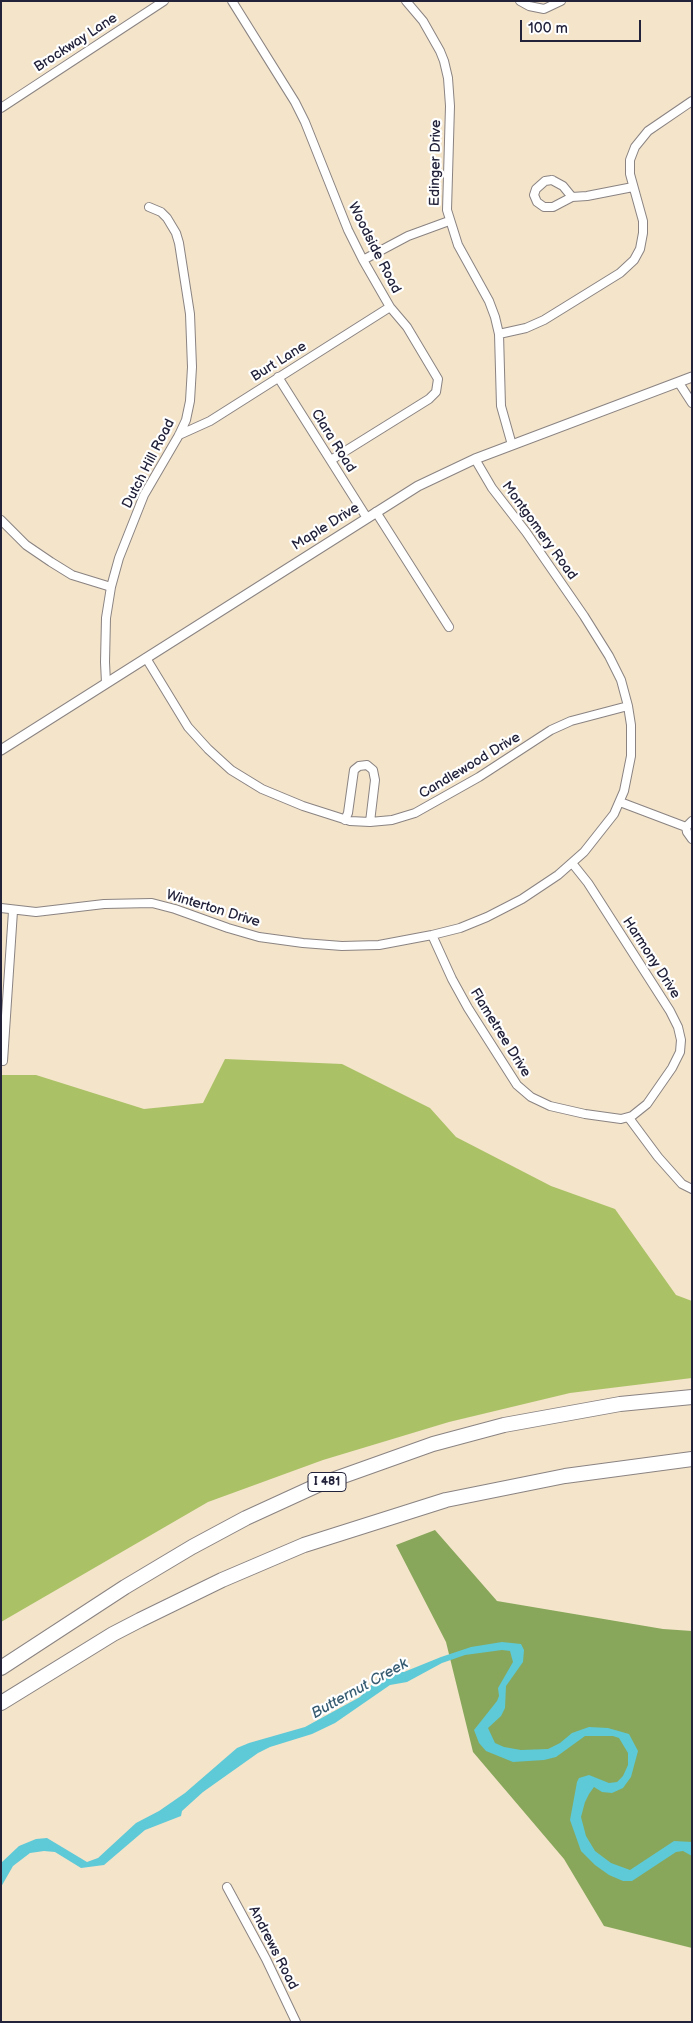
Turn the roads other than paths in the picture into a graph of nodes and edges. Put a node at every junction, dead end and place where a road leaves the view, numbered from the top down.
1 (164, 1) edge
2 (232, 1) edge
3 (406, 1) edge
4 (520, 1) edge
5 (560, 1) edge
6 (692, 100) edge
7 (1, 108) edge
8 (632, 187) junction
9 (572, 197) junction
10 (149, 207) dead end
11 (449, 221) junction
12 (363, 260) junction
13 (390, 307) junction
14 (499, 334) junction
15 (278, 377) junction
16 (692, 378) edge
17 (679, 383) junction
18 (692, 403) edge
19 (180, 435) junction
20 (512, 445) junction
21 (475, 459) junction
22 (331, 460) junction
23 (376, 512) junction
24 (367, 518) junction
25 (1, 520) edge
26 (111, 587) junction
27 (584, 616) joint
28 (449, 627) dead end
29 (146, 658) junction
30 (106, 684) junction
31 (628, 706) junction
32 (1, 750) edge
33 (620, 802) junction
34 (345, 820) junction
35 (370, 822) junction
36 (689, 824) edge
37 (692, 839) edge
38 (572, 863) junction
39 (1, 908) edge
40 (13, 911) junction
41 (432, 935) junction
42 (3, 1061) dead end
43 (629, 1118) junction
44 (692, 1189) edge
45 (692, 1397) edge
46 (692, 1459) edge
47 (1, 1668) edge
48 (1, 1703) edge
49 (227, 1887) dead end
50 (296, 2022) edge

1 - 7 street, Brockway Lane
2 - 12 street, Woodside Road
3 - 11 street, Edinger Drive
4 - 5 street
6 - 8 street
8 - 9 street
8 - 14 street
9 - 9 street
10 - 19 street, Dutch Hill Road
11 - 12 street
11 - 14 street, Edinger Drive
12 - 13 street, Woodside Road
13 - 15 street, Burt Lane
13 - 22 street, Woodside Road
14 - 20 street, Edinger Drive
15 - 19 street, Burt Lane
15 - 22 street, Clara Road
16 - 17 street, Maple Drive
17 - 18 street
17 - 20 street, Maple Drive
19 - 26 street, Dutch Hill Road
20 - 21 street, Maple Drive
21 - 23 street, Maple Drive
21 - 27 street, Montgomery Road
22 - 24 street, Clara Road
23 - 24 street, Maple Drive
23 - 28 street
24 - 29 street, Maple Drive
25 - 26 street
26 - 30 street, Dutch Hill Road
27 - 31 street, Winterton Drive
29 - 30 street, Maple Drive
29 - 34 street, Candlewood Drive
30 - 32 street, Maple Drive
31 - 33 street, Winterton Drive
31 - 35 street, Candlewood Drive
33 - 36 street
33 - 38 street, Winterton Drive
34 - 35 street, Candlewood Drive
34 - 35 street
36 - 37 street
38 - 41 street, Winterton Drive
38 - 43 street, Harmony Drive
39 - 40 street, Winterton Drive
40 - 41 street, Winterton Drive
40 - 42 street
41 - 43 street, Flametree Drive
43 - 44 street
45 - 47 highway, I 481
46 - 48 highway
49 - 50 street, Andrews Road

